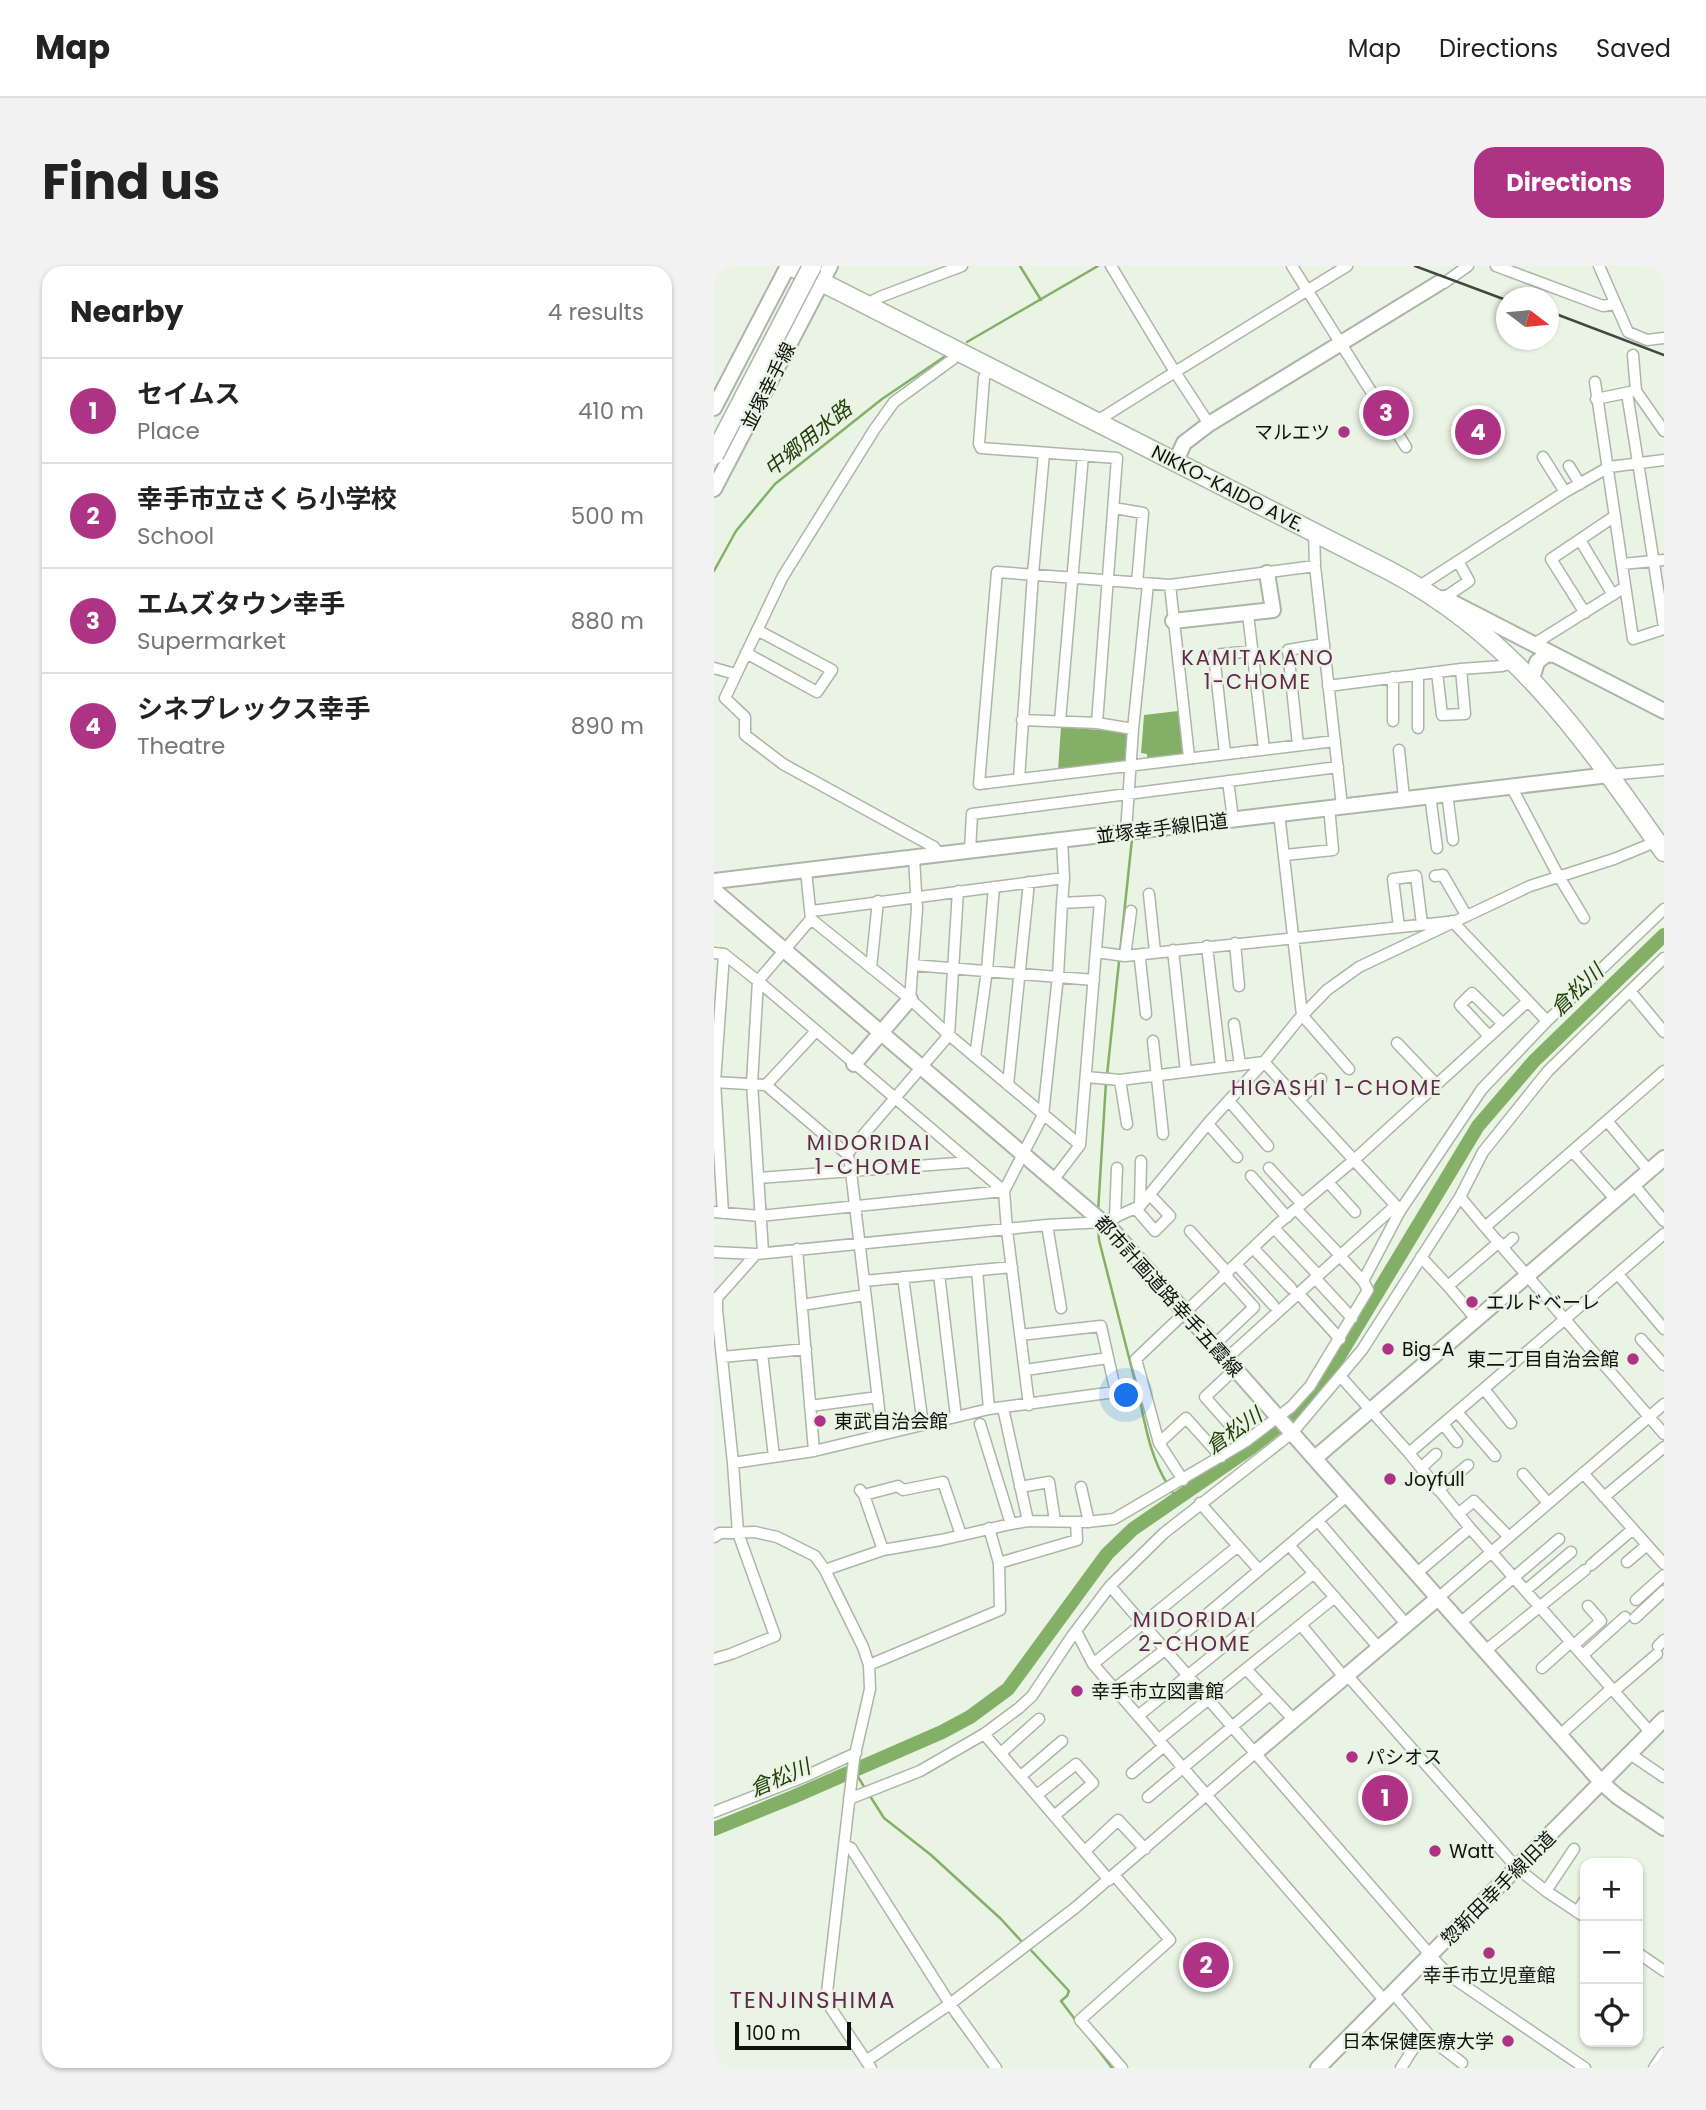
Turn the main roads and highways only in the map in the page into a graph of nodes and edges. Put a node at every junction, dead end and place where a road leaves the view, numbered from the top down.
1 (789, 266) edge
2 (799, 266) edge
3 (812, 266) edge
4 (714, 429) edge
5 (714, 455) edge
6 (1662, 844) edge

1 - 6 highway, NIKKO-KAIDO AVE.
2 - 4 highway
3 - 5 highway, bridge

